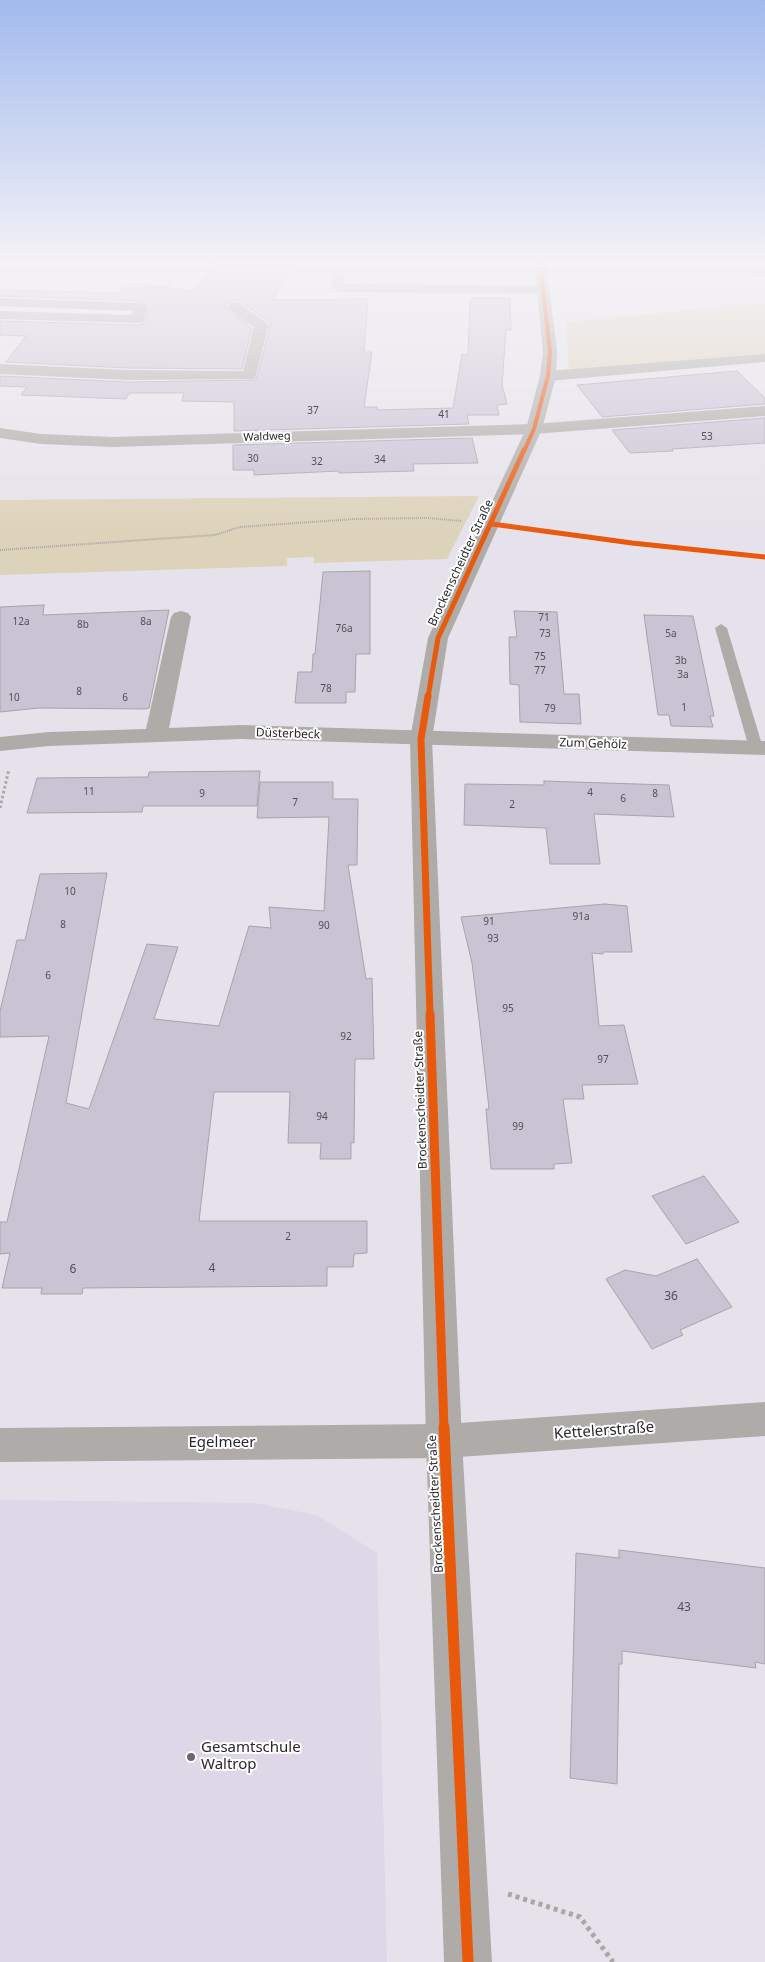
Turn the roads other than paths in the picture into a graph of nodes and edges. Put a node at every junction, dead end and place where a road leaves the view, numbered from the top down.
1 (256, 353) edge
2 (549, 353) edge
3 (765, 358) edge
4 (0, 369) edge
5 (548, 376) junction
6 (765, 411) edge
7 (534, 429) junction
8 (0, 433) edge
9 (181, 617) dead end
10 (721, 628) dead end
11 (156, 736) junction
12 (421, 739) junction
13 (8, 743) edge
14 (760, 748) edge
15 (765, 1419) edge
16 (444, 1441) junction
17 (0, 1445) edge
18 (468, 1962) edge

1 - 4 street
2 - 5 street, Brockenscheidter Straße
3 - 5 street
5 - 7 street, Brockenscheidter Straße
6 - 7 street
7 - 8 street, Waldweg
7 - 12 street, Brockenscheidter Straße
9 - 11 street
10 - 14 lane
11 - 12 street, Düsterbeck
11 - 13 street, Düsterbeck
12 - 14 street, Zum Gehölz
12 - 16 street, Brockenscheidter Straße
15 - 16 street, Kettelerstraße
16 - 17 street, Egelmeer
16 - 18 street, Brockenscheidter Straße

